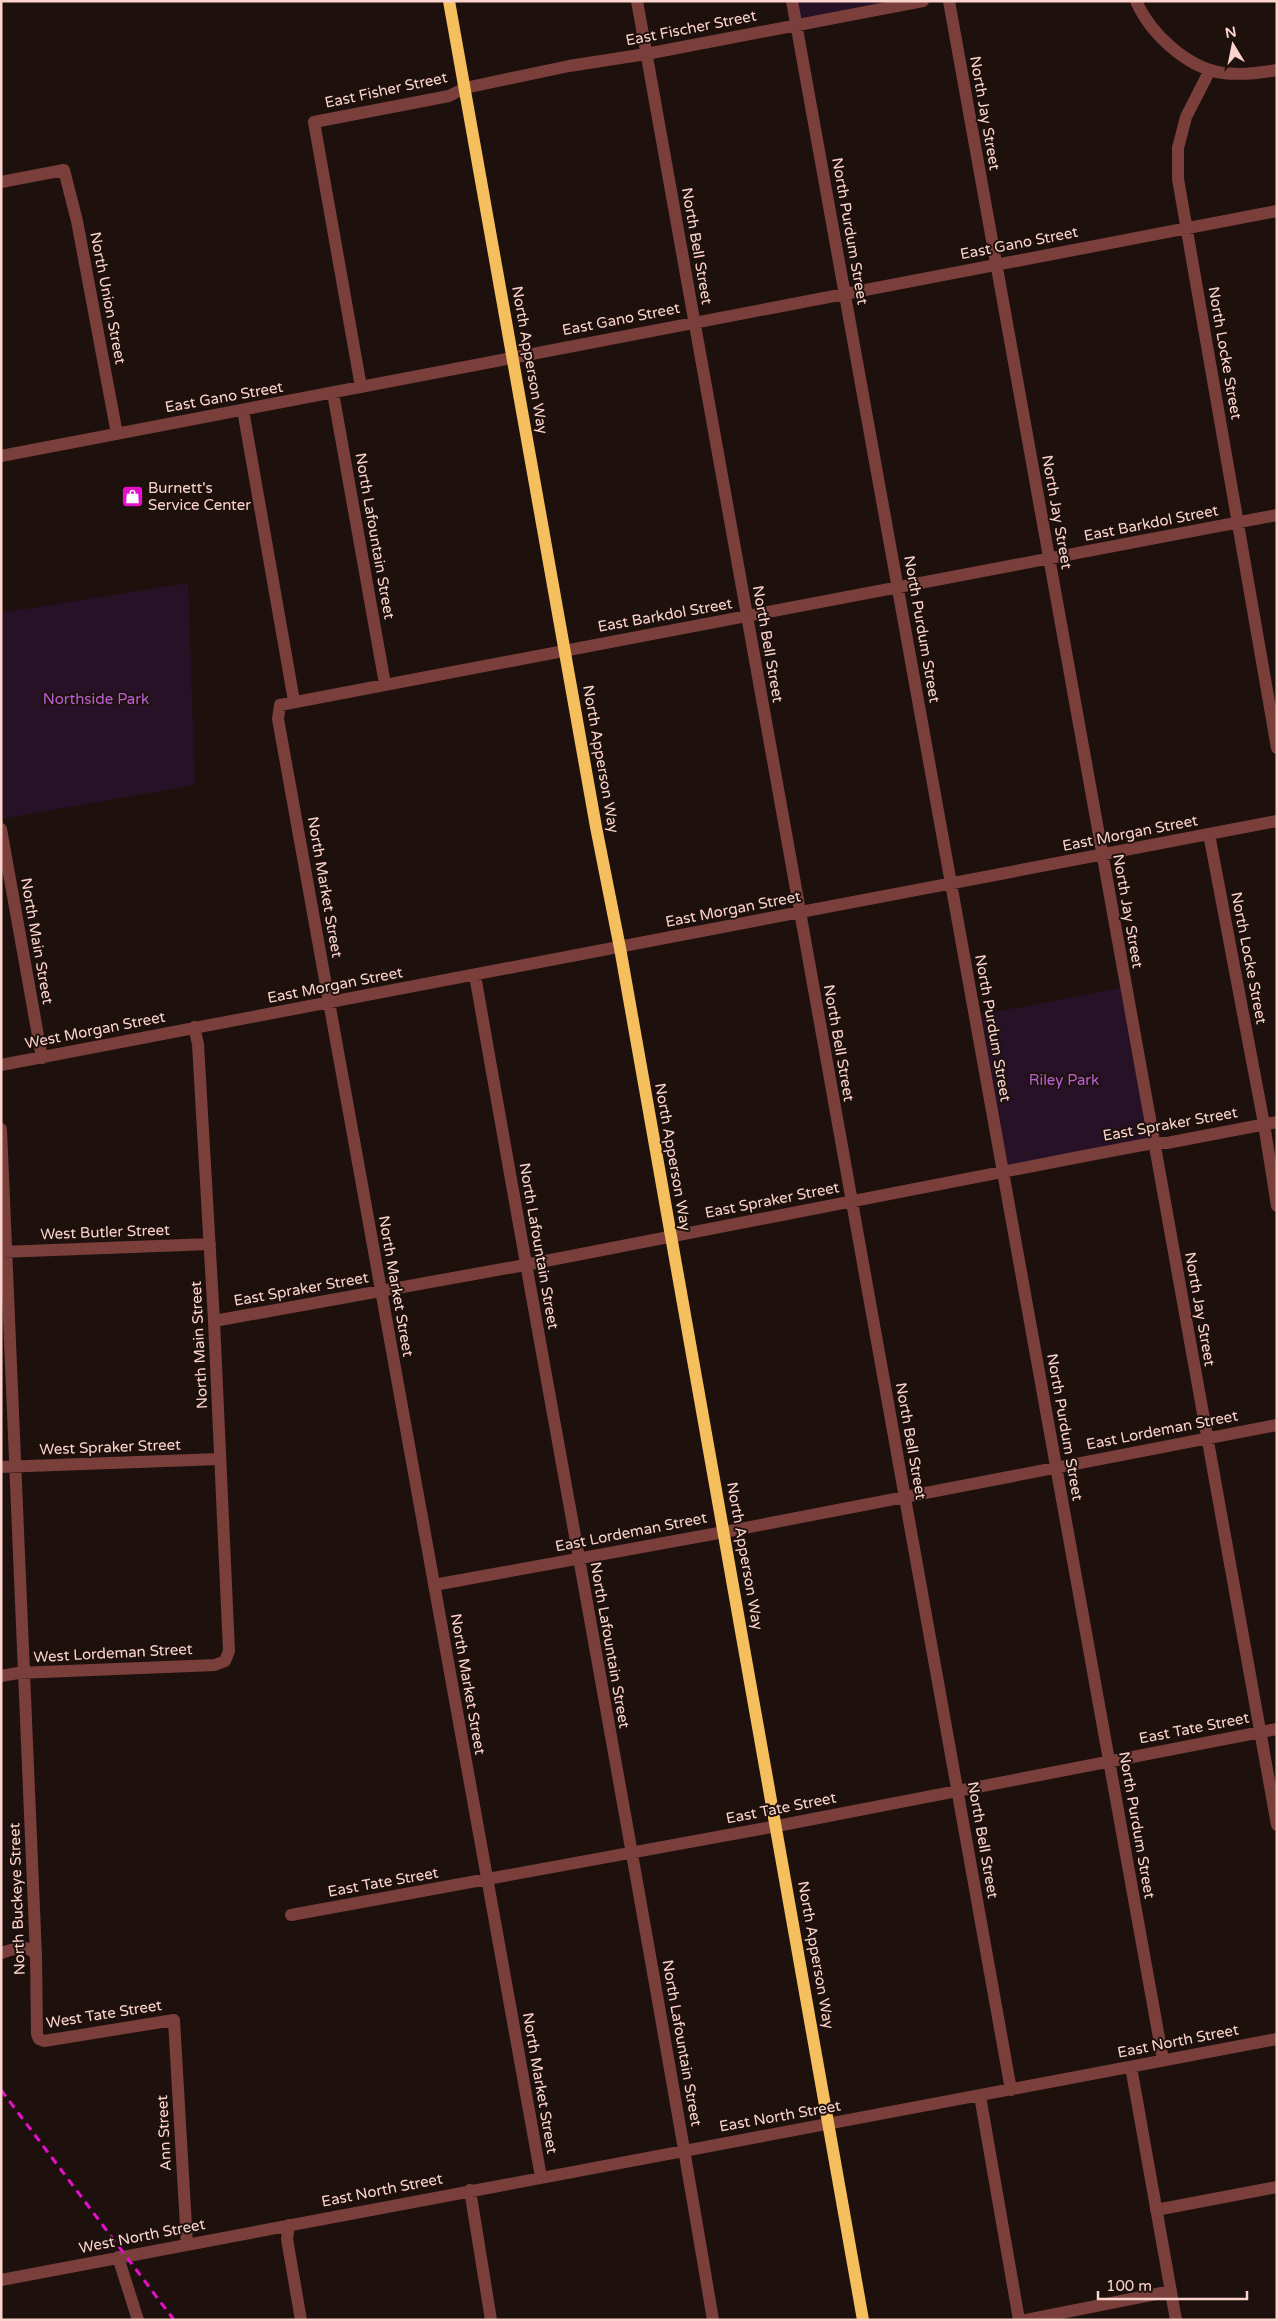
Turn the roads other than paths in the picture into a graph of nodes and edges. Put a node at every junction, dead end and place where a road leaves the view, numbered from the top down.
1 (450, 1) edge
2 (637, 1) edge
3 (792, 1) edge
4 (923, 1) edge
5 (949, 1) edge
6 (1136, 1) edge
7 (796, 25) junction
8 (646, 54) junction
9 (1210, 70) junction
10 (1277, 70) edge
11 (464, 88) junction
12 (1, 182) edge
13 (1277, 211) edge
14 (1187, 227) junction
15 (996, 264) junction
16 (845, 293) junction
17 (694, 322) junction
18 (513, 357) junction
19 (361, 387) junction
20 (333, 393) junction
21 (243, 410) junction
22 (117, 434) junction
23 (1, 456) edge
24 (1277, 515) edge
25 (1238, 523) junction
26 (1049, 559) junction
27 (898, 588) junction
28 (747, 617) junction
29 (566, 650) junction
30 (385, 684) junction
31 (294, 701) junction
32 (1277, 748) edge
33 (1277, 821) edge
34 (1, 829) edge
35 (1210, 834) junction
36 (1102, 854) junction
37 (950, 884) junction
38 (800, 913) junction
39 (620, 948) junction
40 (475, 975) junction
41 (329, 1003) junction
42 (194, 1027) junction
43 (42, 1058) junction
44 (1, 1065) edge
45 (1270, 1123) edge
46 (1, 1129) edge
47 (1154, 1143) junction
48 (1002, 1172) junction
49 (851, 1201) junction
50 (1277, 1206) edge
51 (670, 1236) junction
52 (210, 1244) junction
53 (4, 1252) edge
54 (525, 1265) junction
55 (381, 1292) junction
56 (214, 1321) junction
57 (1277, 1425) edge
58 (1207, 1438) junction
59 (220, 1459) junction
60 (16, 1466) junction
61 (1, 1467) edge
62 (1056, 1467) junction
63 (904, 1496) junction
64 (724, 1532) junction
65 (578, 1559) junction
66 (434, 1585) junction
67 (225, 1660) joint
68 (25, 1674) junction
69 (1, 1676) edge
70 (1277, 1729) edge
71 (1260, 1732) junction
72 (1108, 1761) junction
73 (958, 1790) junction
74 (1277, 1825) edge
75 (776, 1826) junction
76 (631, 1852) junction
77 (487, 1879) junction
78 (291, 1915) dead end
79 (1, 1954) edge
80 (36, 1956) junction
81 (174, 2020) joint
82 (39, 2039) joint
83 (1277, 2039) edge
84 (1163, 2060) junction
85 (1131, 2067) junction
86 (1012, 2090) junction
87 (980, 2096) junction
88 (829, 2123) junction
89 (685, 2150) junction
90 (540, 2177) junction
91 (1277, 2187) edge
92 (470, 2190) junction
93 (1156, 2210) junction
94 (289, 2225) junction
95 (187, 2244) junction
96 (122, 2256) junction
97 (1, 2280) edge
98 (1171, 2291) junction
99 (138, 2320) edge
100 (301, 2320) edge
101 (491, 2320) edge
102 (713, 2320) edge
103 (863, 2320) edge
104 (1019, 2320) edge
105 (1026, 2320) edge
106 (1176, 2320) edge

1 - 11 main road, North Apperson Way
2 - 8 street, North Bell Street
3 - 7 street, North Purdum Street
4 - 7 street, East Fischer Street
5 - 15 street, North Jay Street
6 - 9 street
7 - 8 street, East Fischer Street
7 - 16 street, North Purdum Street
8 - 11 street, East Fischer Street
8 - 17 street, North Bell Street
9 - 10 street
9 - 14 street, North Locke Street
11 - 18 main road, North Apperson Way
11 - 19 street, East Fisher Street
12 - 22 street, North Union Street
13 - 14 street, East Gano Street
14 - 15 street, East Gano Street
14 - 25 street, North Locke Street
15 - 16 street, East Gano Street
15 - 26 street, North Jay Street
16 - 17 street, East Gano Street
16 - 27 street, North Purdum Street
17 - 18 street, East Gano Street
17 - 28 street, North Bell Street
18 - 19 street, East Gano Street
18 - 29 main road, North Apperson Way
19 - 20 street, East Gano Street
20 - 21 street, East Gano Street
20 - 30 street, North Lafountain Street
21 - 22 street, East Gano Street
21 - 31 street
22 - 23 street, East Gano Street
24 - 25 street, East Barkdol Street
25 - 26 street, East Barkdol Street
25 - 32 street, North Locke Street
26 - 27 street, East Barkdol Street
26 - 36 street, North Jay Street
27 - 28 street, East Barkdol Street
27 - 37 street, North Purdum Street
28 - 29 street, East Barkdol Street
28 - 38 street, North Bell Street
29 - 30 street, East Barkdol Street
29 - 39 main road, North Apperson Way
30 - 31 street, East Barkdol Street
31 - 41 street, North Market Street
33 - 35 street, East Morgan Street
34 - 43 street, North Main Street
35 - 36 street, East Morgan Street
35 - 45 street, North Locke Street
36 - 37 street, East Morgan Street
36 - 47 street, North Jay Street
37 - 38 street, East Morgan Street
37 - 48 street, North Purdum Street
38 - 39 street, East Morgan Street
38 - 49 street, North Bell Street
39 - 40 street, East Morgan Street
39 - 51 main road, North Apperson Way
40 - 41 street, East Morgan Street
40 - 54 street, North Lafountain Street
41 - 42 street, East Morgan Street
41 - 55 street, North Market Street
42 - 43 street, West Morgan Street
42 - 52 street, North Main Street
43 - 44 street, West Morgan Street
45 - 47 street, East Spraker Street
45 - 50 street, North Locke Street
46 - 53 street, North Buckeye Street
47 - 48 street, East Spraker Street
47 - 58 street, North Jay Street
48 - 49 street, East Spraker Street
48 - 62 street, North Purdum Street
49 - 51 street, East Spraker Street
49 - 63 street, North Bell Street
51 - 54 street, East Spraker Street
51 - 64 main road, North Apperson Way
52 - 53 street, West Butler Street
52 - 56 street, North Main Street
53 - 60 street, North Buckeye Street
54 - 55 street, East Spraker Street
54 - 65 street, North Lafountain Street
55 - 56 street, East Spraker Street
55 - 66 street, North Market Street
56 - 59 street, North Main Street
57 - 58 street, East Lordeman Street
58 - 62 street, East Lordeman Street
58 - 71 street, North Jay Street
59 - 60 street, West Spraker Street
59 - 67 street, North Main Street
60 - 61 street, West Spraker Street
60 - 68 street, North Buckeye Street
62 - 63 street, East Lordeman Street
62 - 72 street, North Purdum Street
63 - 64 street, East Lordeman Street
63 - 73 street, North Bell Street
64 - 65 street, East Lordeman Street
64 - 75 main road, North Apperson Way
65 - 66 street, East Lordeman Street
65 - 76 street, North Lafountain Street
66 - 77 street, North Market Street
67 - 68 street, West Lordeman Street
68 - 69 street, West Lordeman Street
68 - 80 street, North Buckeye Street
70 - 71 street, East Tate Street
71 - 72 street, East Tate Street
71 - 74 street, North Jay Street
72 - 73 street, East Tate Street
72 - 84 street, North Purdum Street
73 - 75 street, East Tate Street
73 - 86 street, North Bell Street
75 - 76 street, East Tate Street
75 - 88 main road, North Apperson Way
76 - 77 street, East Tate Street
76 - 89 street, North Lafountain Street
77 - 78 street, East Tate Street
77 - 90 street, North Market Street
79 - 80 street
80 - 82 street, North Buckeye Street
81 - 82 street, West Tate Street
81 - 95 street, Ann Street
83 - 84 street, East North Street
84 - 85 street, East North Street
85 - 86 street, East North Street
85 - 93 street
86 - 87 street, East North Street
87 - 88 street, East North Street
87 - 104 street
88 - 89 street, East North Street
88 - 103 main road, North Apperson Way
89 - 90 street, East North Street
89 - 102 street, North Lafountain Street
90 - 92 street, East North Street
91 - 93 street
92 - 94 street, East North Street
92 - 101 street
93 - 98 street
94 - 95 street, West North Street
94 - 100 street
95 - 96 street, West North Street
96 - 97 street, West North Street
96 - 99 street
98 - 105 street
98 - 106 street

